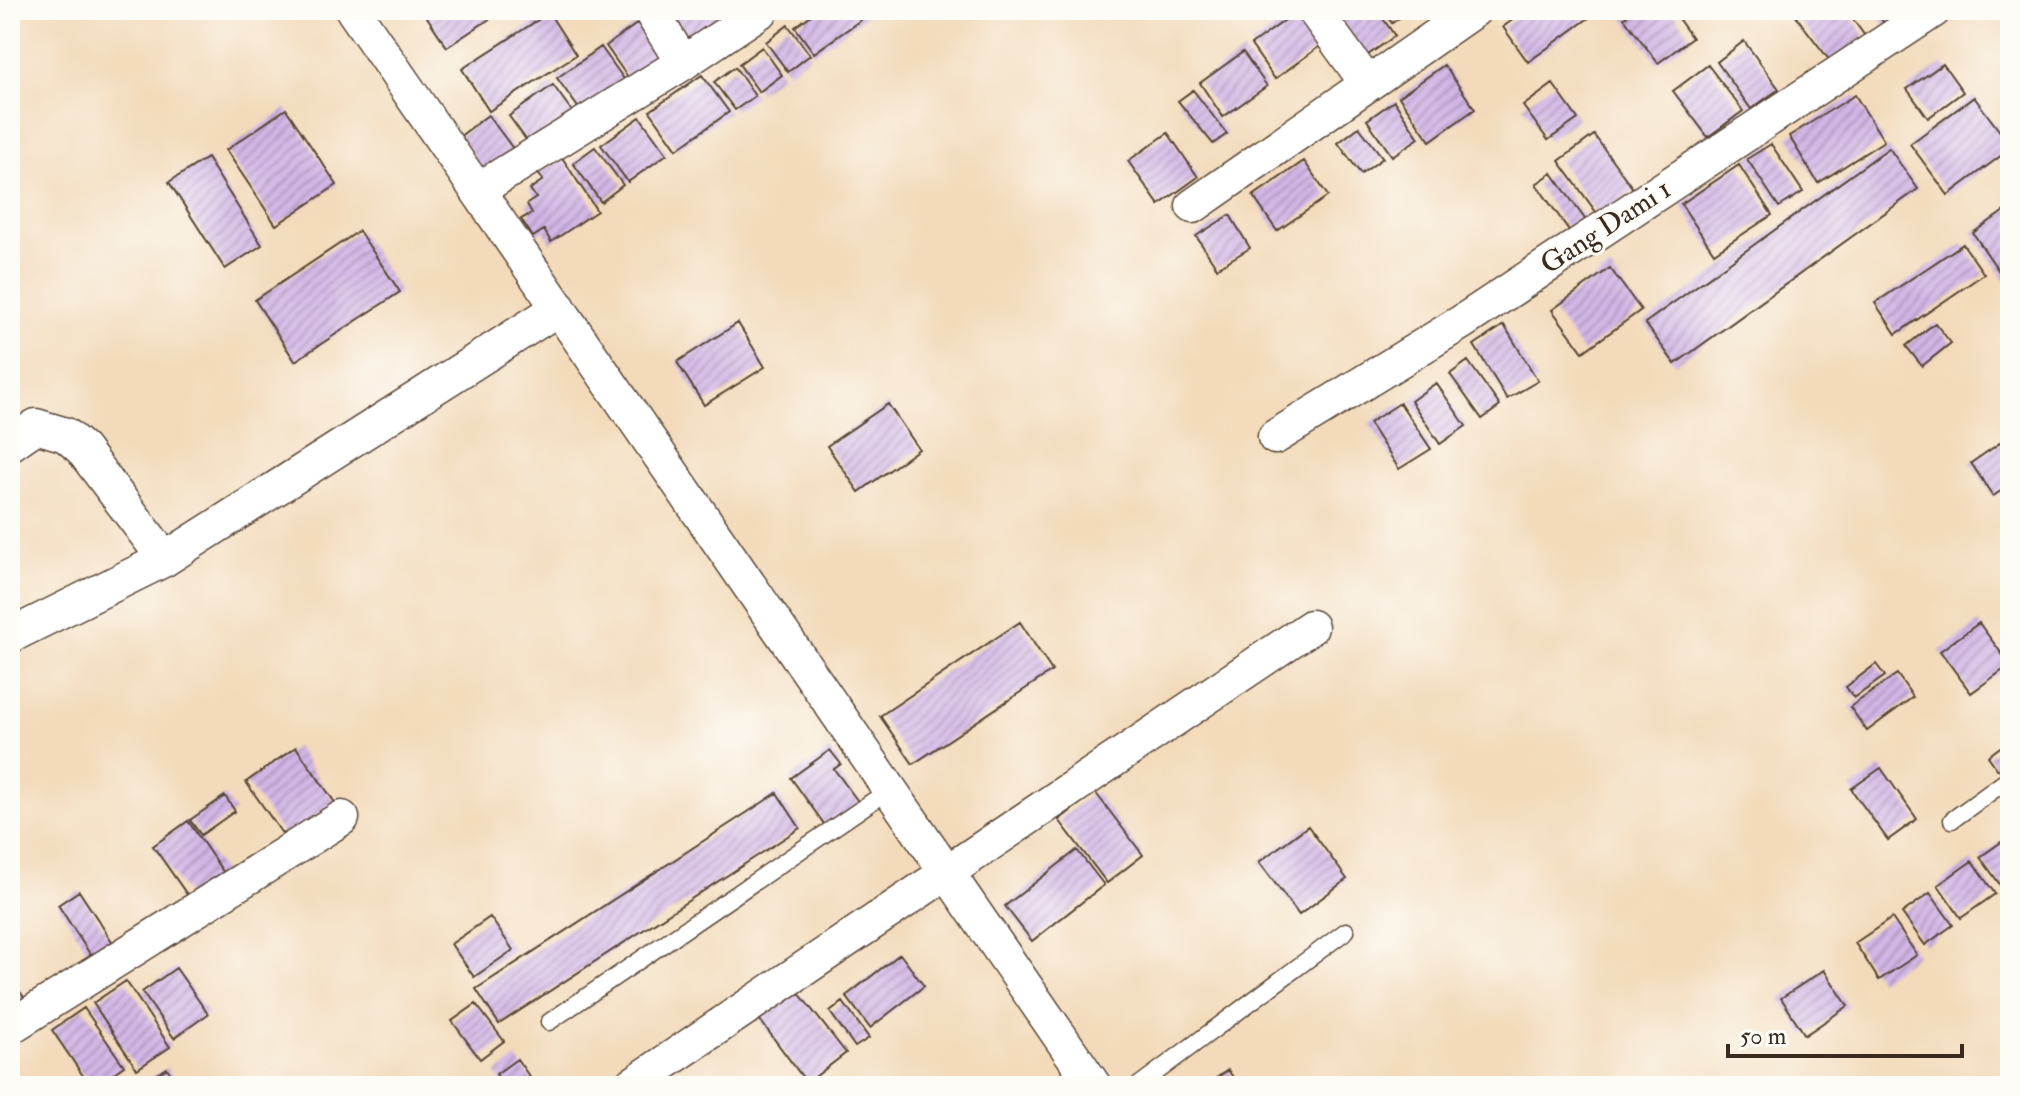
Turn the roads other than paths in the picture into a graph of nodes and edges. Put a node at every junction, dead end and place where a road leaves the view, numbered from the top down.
1 (353, 10) edge
2 (650, 10) edge
3 (762, 10) edge
4 (1314, 10) edge
5 (1474, 10) edge
6 (1934, 10) edge
7 (683, 63) junction
8 (1367, 83) junction
9 (478, 190) junction
10 (1193, 206) dead end
11 (559, 308) junction
12 (1275, 437) dead end
13 (10, 444) edge
14 (165, 559) junction
15 (1311, 627) dead end
16 (10, 636) edge
17 (2010, 778) edge
18 (889, 790) junction
19 (342, 818) dead end
20 (1952, 820) dead end
21 (947, 873) junction
22 (1346, 931) dead end
23 (549, 1022) dead end
24 (10, 1027) edge
25 (630, 1086) edge
26 (1094, 1086) edge
27 (1138, 1086) edge

1 - 9 street
2 - 7 street
3 - 7 street
4 - 8 street
5 - 8 street
6 - 12 street, Gang Dami 1
7 - 9 street
8 - 10 street
9 - 11 street
11 - 14 street
11 - 18 street
13 - 14 street
14 - 16 street
15 - 21 street
17 - 20 lane
18 - 21 street
18 - 23 lane
19 - 24 street
21 - 25 street
21 - 26 street
22 - 27 lane

